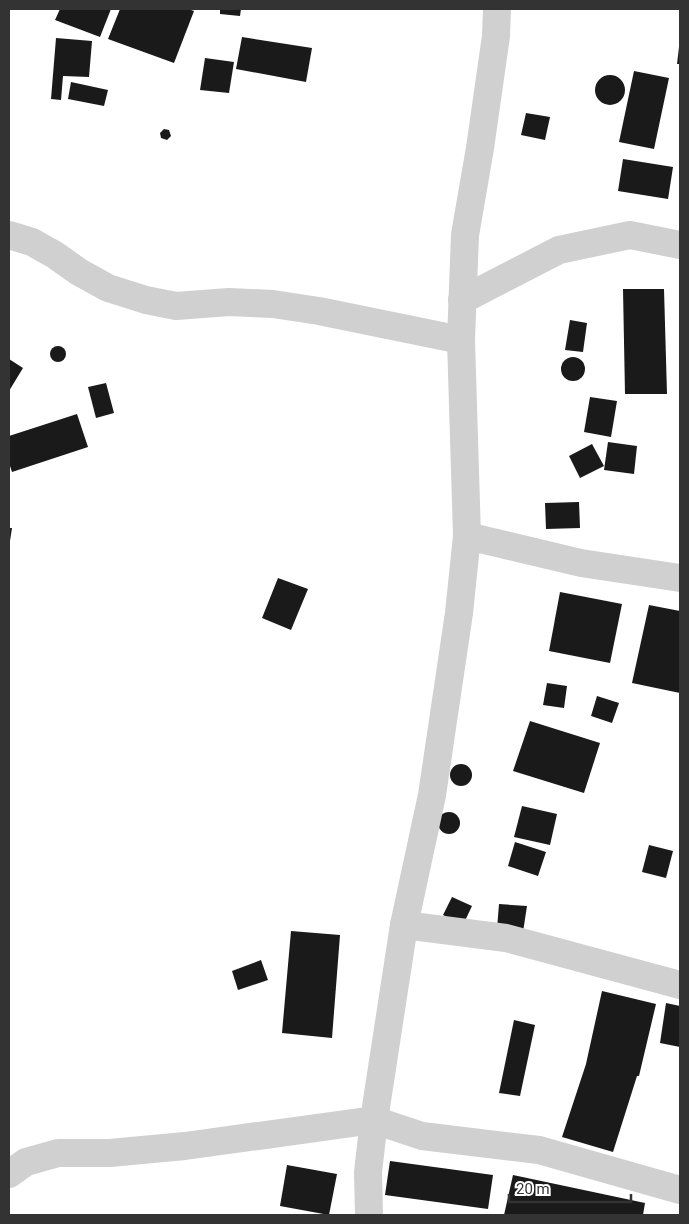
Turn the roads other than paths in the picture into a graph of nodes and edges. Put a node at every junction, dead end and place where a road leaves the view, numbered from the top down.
1 (497, 9) edge
2 (9, 235) edge
3 (680, 245) edge
4 (462, 300) junction
5 (461, 340) junction
6 (467, 536) junction
7 (680, 578) edge
8 (404, 925) junction
9 (680, 985) edge
10 (374, 1120) junction
11 (9, 1174) edge
12 (680, 1190) edge
13 (369, 1215) edge

1 - 4 street
2 - 5 street
3 - 4 street
4 - 5 street
5 - 6 street
6 - 7 street
6 - 8 street
8 - 9 street
8 - 10 street
10 - 11 street
10 - 12 street
10 - 13 street

